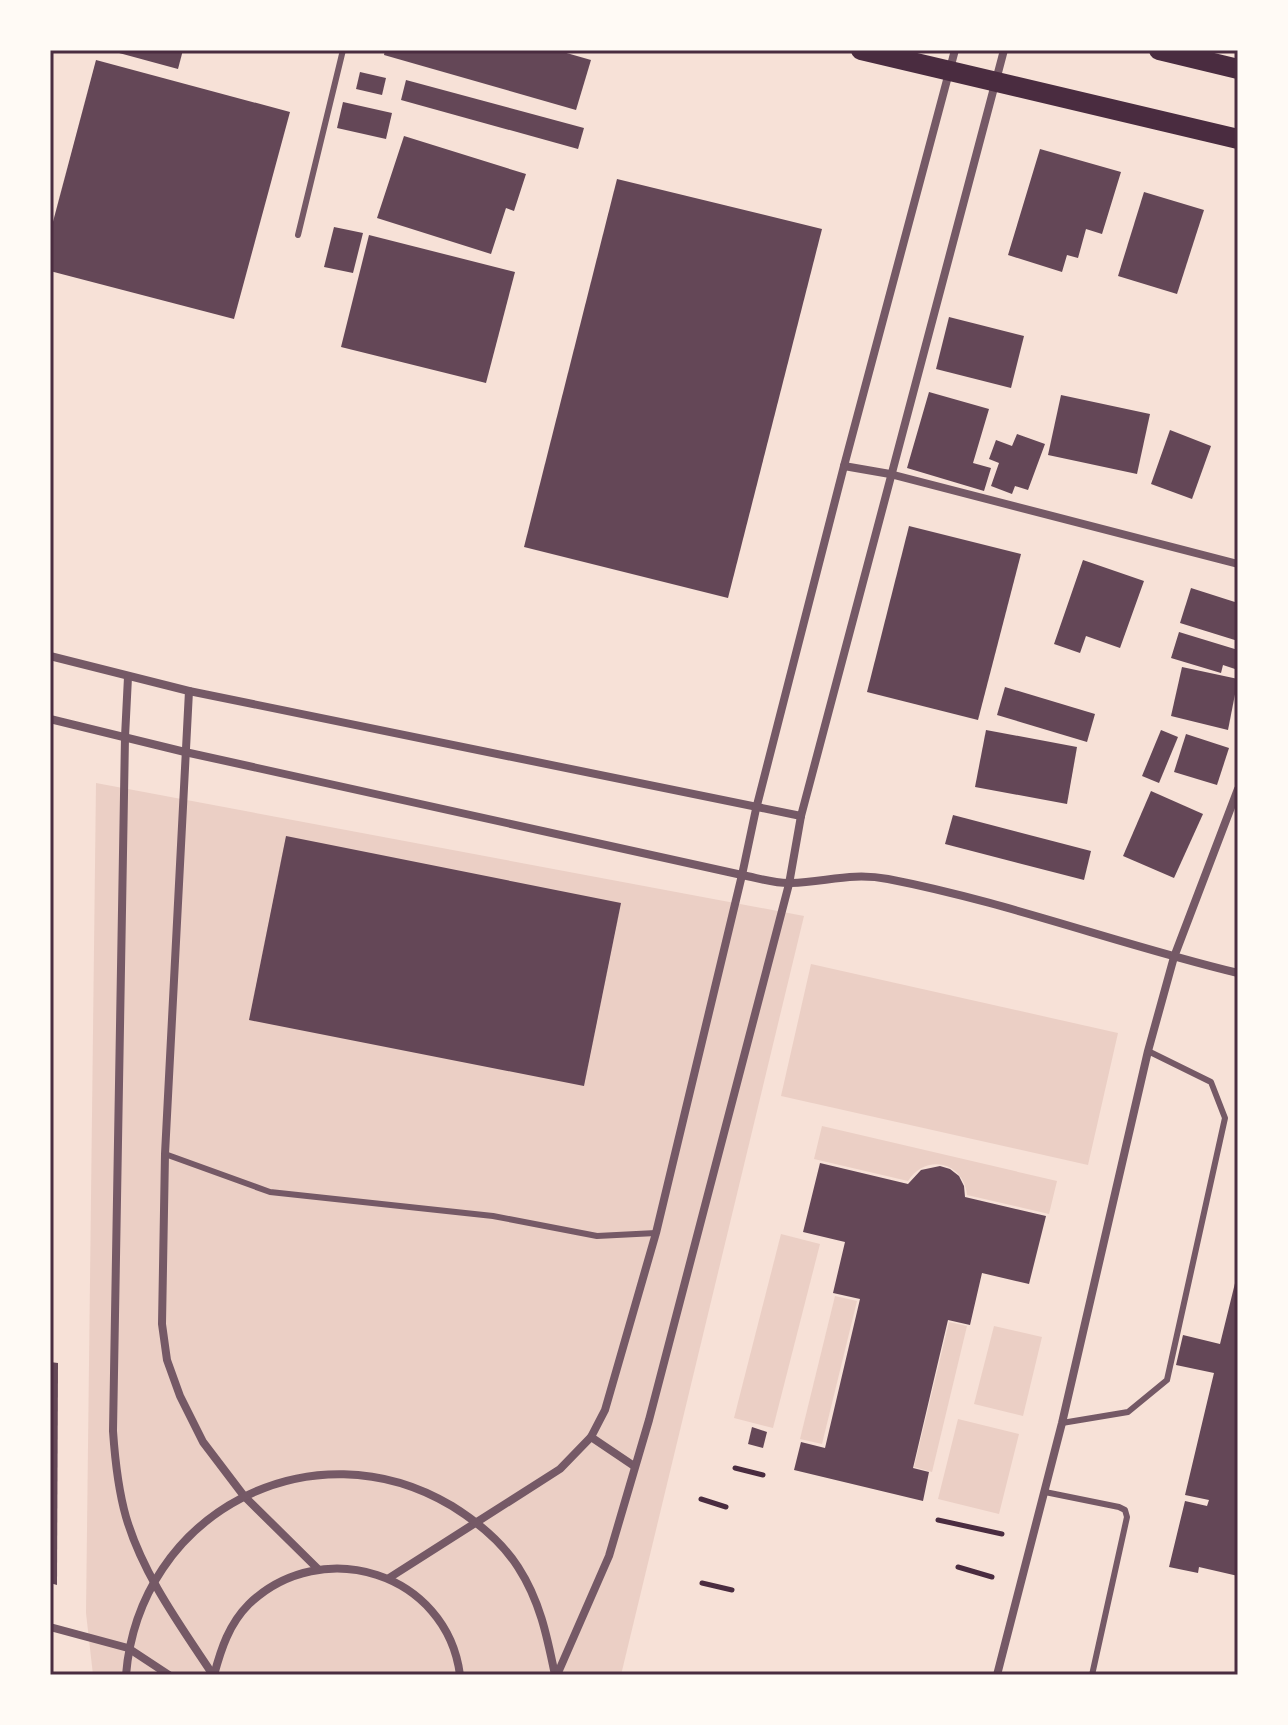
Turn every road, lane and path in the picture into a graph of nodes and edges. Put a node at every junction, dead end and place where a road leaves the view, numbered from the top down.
1 (343, 50) edge
2 (861, 50) edge
3 (955, 50) edge
4 (1004, 50) edge
5 (1159, 50) edge
6 (1238, 69) edge
7 (949, 70) junction
8 (995, 83) junction
9 (1238, 139) edge
10 (298, 235) dead end
11 (844, 466) junction
12 (890, 474) junction
13 (1238, 564) edge
14 (50, 656) edge
15 (128, 677) junction
16 (189, 691) junction
17 (50, 719) edge
18 (125, 737) junction
19 (185, 752) junction
20 (1238, 789) edge
21 (756, 809) junction
22 (801, 816) junction
23 (742, 875) junction
24 (789, 884) junction
25 (1174, 957) junction
26 (1238, 973) edge
27 (1148, 1051) junction
28 (165, 1154) junction
29 (656, 1233) junction
30 (1062, 1423) junction
31 (591, 1437) junction
32 (634, 1466) junction
33 (735, 1468) dead end
34 (763, 1475) dead end
35 (1045, 1492) junction
36 (244, 1496) junction
37 (701, 1499) dead end
38 (726, 1507) dead end
39 (938, 1520) dead end
40 (476, 1521) junction
41 (1002, 1534) dead end
42 (958, 1567) dead end
43 (318, 1569) junction
44 (992, 1577) dead end
45 (389, 1578) junction
46 (153, 1582) junction
47 (702, 1583) dead end
48 (732, 1590) dead end
49 (50, 1627) edge
50 (128, 1648) junction
51 (126, 1675) edge
52 (169, 1675) edge
53 (213, 1675) edge
54 (460, 1675) edge
55 (556, 1675) edge
56 (997, 1675) edge
57 (1092, 1675) edge

1 - 10 lane
2 - 7 main road
3 - 7 street
4 - 8 street
5 - 6 main road
7 - 8 main road
7 - 11 street
8 - 9 main road
8 - 12 street
11 - 12 street
11 - 21 street
12 - 13 street
12 - 22 street
14 - 15 street
15 - 16 street
15 - 18 street
16 - 19 street
16 - 21 street
17 - 18 street
18 - 19 street
18 - 46 street
19 - 23 street
19 - 28 street
20 - 25 street
21 - 22 street
21 - 23 street
22 - 24 street
23 - 24 street
23 - 29 street
24 - 25 street
24 - 32 street
25 - 26 street
25 - 27 street
27 - 30 street
27 - 30 lane
28 - 29 lane
28 - 36 street
29 - 31 street
30 - 35 street
31 - 32 street
31 - 40 street
32 - 55 street
33 - 34 path
35 - 56 street
35 - 57 lane
36 - 40 street
36 - 43 street
36 - 46 street
37 - 38 path
39 - 41 path
40 - 45 street
40 - 55 street
42 - 44 path
43 - 45 street
43 - 53 street
45 - 54 street
46 - 50 street
46 - 53 street
47 - 48 path
49 - 50 street
50 - 51 street
50 - 52 street

